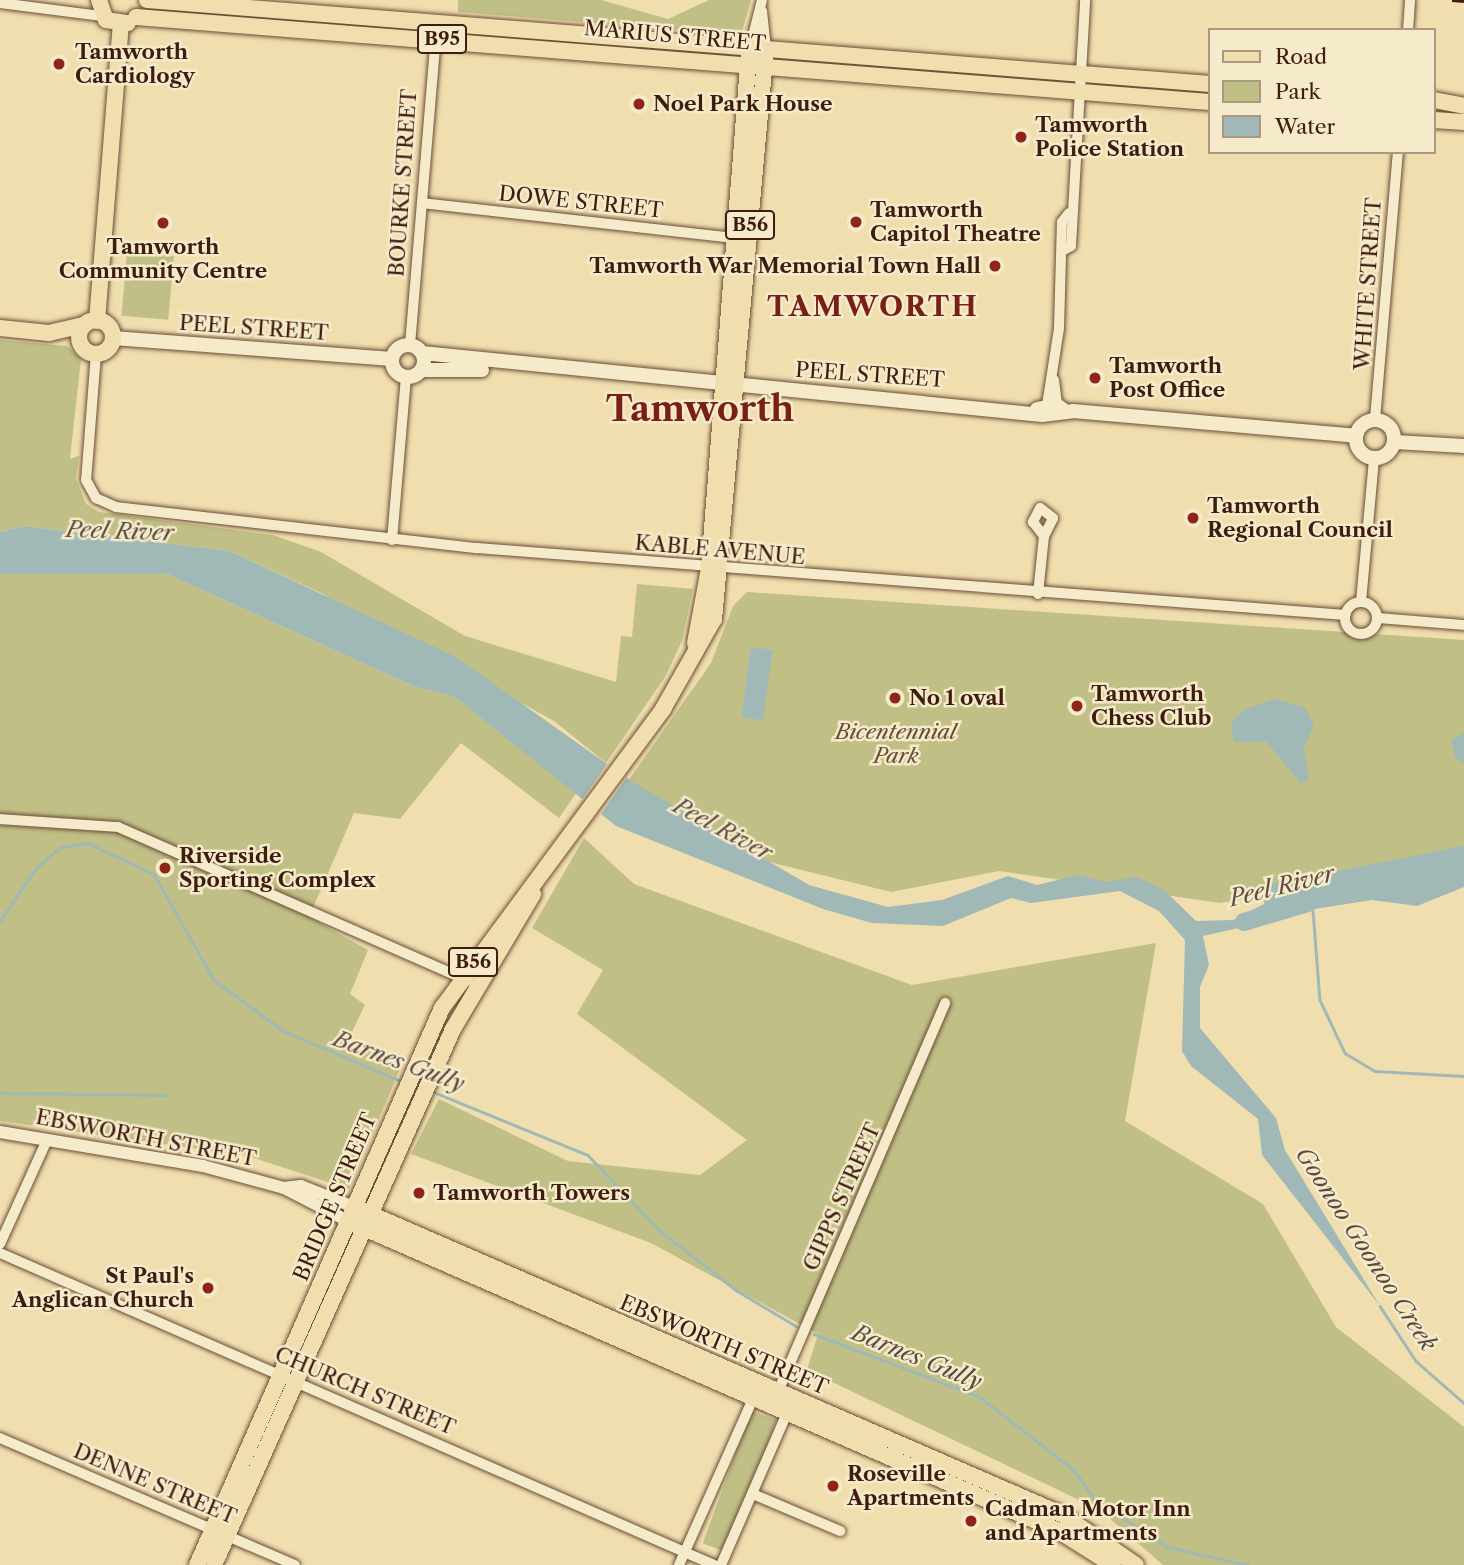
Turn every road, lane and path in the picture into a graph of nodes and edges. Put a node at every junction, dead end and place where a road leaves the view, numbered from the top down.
1 (140, 0) edge
2 (147, 0) edge
3 (1085, 0) edge
4 (1410, 0) edge
5 (761, 2) edge
6 (0, 3) edge
7 (100, 8) edge
8 (136, 17) junction
9 (121, 25) junction
10 (1408, 28) edge
11 (436, 32) junction
12 (757, 56) junction
13 (1080, 72) junction
14 (1208, 84) edge
15 (1079, 92) junction
16 (1436, 100) edge
17 (1208, 102) edge
18 (1464, 106) edge
19 (1436, 120) edge
20 (1464, 122) edge
21 (1398, 154) edge
22 (422, 203) junction
23 (736, 238) junction
24 (91, 323) junction
25 (0, 328) edge
26 (49, 333) junction
27 (113, 338) junction
28 (81, 346) junction
29 (416, 349) junction
30 (96, 354) junction
31 (392, 359) junction
32 (422, 370) junction
33 (406, 378) junction
34 (700, 383) junction
35 (729, 386) junction
36 (1051, 408) junction
37 (1375, 419) junction
38 (1356, 436) junction
39 (1395, 442) junction
40 (1464, 446) edge
41 (1374, 458) junction
42 (1044, 536) dead end
43 (392, 540) junction
44 (716, 569) junction
45 (1038, 594) junction
46 (1361, 602) junction
47 (1345, 615) junction
48 (1377, 618) junction
49 (1464, 625) edge
50 (0, 819) edge
51 (469, 981) junction
52 (945, 1003) dead end
53 (0, 1132) edge
54 (47, 1140) junction
55 (359, 1217) junction
56 (0, 1244) edge
57 (0, 1253) edge
58 (287, 1378) junction
59 (757, 1390) junction
60 (782, 1402) junction
61 (0, 1438) edge
62 (753, 1494) junction
63 (840, 1531) dead end
64 (220, 1533) junction
65 (685, 1551) junction
66 (197, 1565) edge
67 (214, 1565) edge
68 (295, 1565) edge
69 (679, 1565) edge
70 (714, 1565) edge
71 (721, 1565) edge
72 (1113, 1565) edge
73 (1136, 1565) edge

1 - 8 main road
2 - 11 main road, MARIUS STREET / B95
3 - 13 street
4 - 10 street
5 - 12 street
6 - 7 street
7 - 9 main road
8 - 9 main road
8 - 11 main road, MARIUS STREET / B95
9 - 24 main road
11 - 12 main road, MARIUS STREET / B95
11 - 22 street, BOURKE STREET
12 - 13 main road, MARIUS STREET
12 - 15 main road, MARIUS STREET
12 - 23 main road, B56
12 - 35 main road, B56
13 - 14 main road, MARIUS STREET
13 - 15 street
15 - 17 main road, MARIUS STREET
15 - 36 street
16 - 18 main road
19 - 20 main road
21 - 37 street, WHITE STREET
22 - 23 street, DOWE STREET
22 - 29 street, BOURKE STREET
23 - 35 main road, B56
24 - 26 main road
24 - 27 main road
24 - 28 main road
25 - 26 main road
26 - 28 main road
27 - 30 main road
27 - 31 main road, PEEL STREET
28 - 30 main road
29 - 31 main road
29 - 32 main road
29 - 34 main road, PEEL STREET
30 - 43 street, KABLE AVENUE
31 - 33 main road
32 - 33 main road
32 - 34 main road, PEEL STREET
33 - 43 street
34 - 35 main road, PEEL STREET
35 - 36 main road, PEEL STREET
35 - 44 main road, B56
36 - 38 main road, PEEL STREET
37 - 38 main road
37 - 39 main road
38 - 41 main road
39 - 40 main road
39 - 41 main road
41 - 46 street
42 - 45 street
43 - 44 street, KABLE AVENUE
44 - 45 street, KABLE AVENUE
44 - 51 main road, BRIDGE STREET / B56
45 - 47 street, KABLE AVENUE
46 - 47 street
46 - 48 street
47 - 48 street
48 - 49 street
50 - 51 street
51 - 55 main road, BRIDGE STREET / B56
51 - 55 main road, BRIDGE STREET / B56
52 - 60 street, GIPPS STREET
53 - 54 street, EBSWORTH STREET
54 - 55 street, EBSWORTH STREET
54 - 56 street
55 - 58 main road, BRIDGE STREET / B56
55 - 59 main road, EBSWORTH STREET
57 - 58 street, CHURCH STREET
58 - 64 main road, BRIDGE STREET / B56
58 - 65 street, CHURCH STREET
59 - 60 main road, EBSWORTH STREET
59 - 65 street
60 - 62 street, GIPPS STREET
60 - 72 main road, EBSWORTH STREET
60 - 73 main road, EBSWORTH STREET
61 - 64 street, DENNE STREET
62 - 63 street
62 - 71 street, GIPPS STREET
64 - 66 main road, BRIDGE STREET / B56
64 - 67 main road, BRIDGE STREET / B56
64 - 68 street, DENNE STREET
65 - 69 street
65 - 70 street, CHURCH STREET

